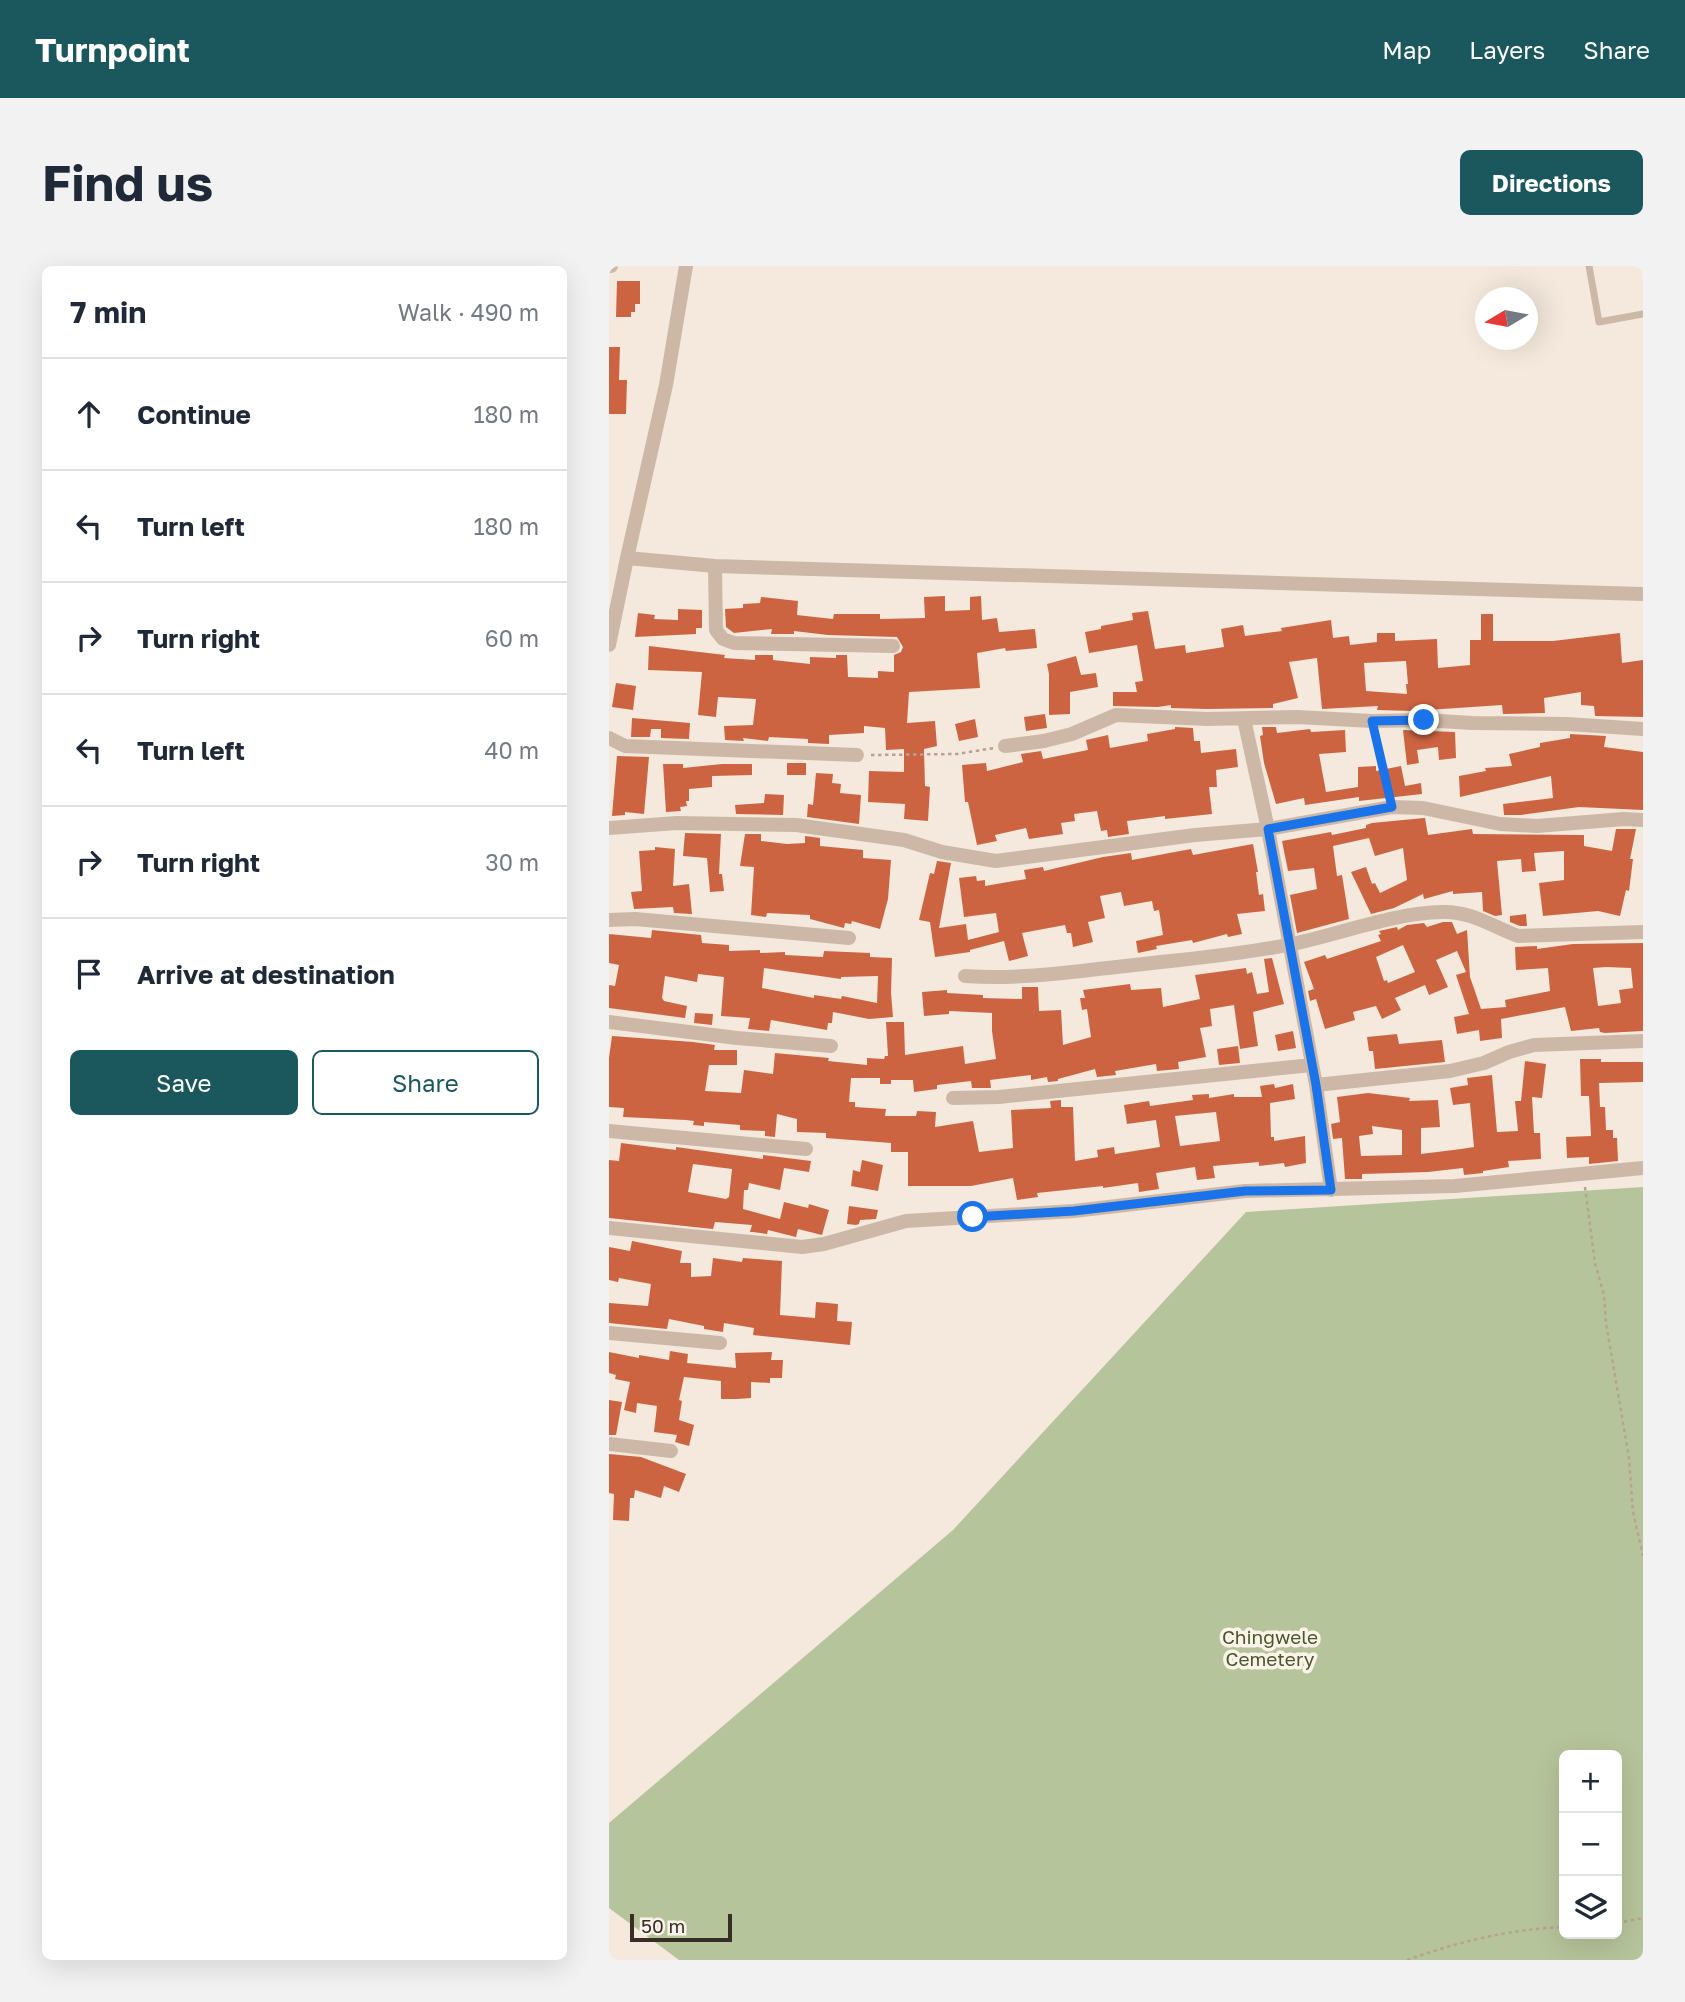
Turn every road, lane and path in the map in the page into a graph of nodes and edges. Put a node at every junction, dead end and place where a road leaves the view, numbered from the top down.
1 (686, 266) edge
2 (1588, 266) edge
3 (1643, 314) edge
4 (627, 558) junction
5 (715, 566) junction
6 (1643, 593) edge
7 (609, 645) edge
8 (893, 646) dead end
9 (1244, 719) junction
10 (1372, 721) junction
11 (1643, 729) edge
12 (609, 738) edge
13 (1005, 746) joint
14 (857, 755) joint
15 (1392, 807) junction
16 (1643, 820) edge
17 (609, 828) edge
18 (1268, 829) junction
19 (609, 920) edge
20 (1643, 932) edge
21 (849, 939) dead end
22 (1288, 945) junction
23 (965, 976) dead end
24 (609, 1022) edge
25 (1643, 1041) edge
26 (831, 1046) dead end
27 (1312, 1065) junction
28 (1316, 1085) junction
29 (953, 1098) dead end
30 (609, 1131) edge
31 (806, 1149) dead end
32 (1643, 1168) edge
33 (1583, 1174) junction
34 (1331, 1190) junction
35 (609, 1228) edge
36 (609, 1333) edge
37 (720, 1343) dead end
38 (609, 1444) edge
39 (671, 1451) dead end
40 (1643, 1556) edge
41 (1643, 1918) edge
42 (1622, 1922) edge
43 (1559, 1928) edge
44 (1407, 1960) edge

1 - 4 street
2 - 3 lane
4 - 5 street
4 - 7 street
5 - 6 street
5 - 8 street
9 - 10 street
9 - 13 street
9 - 18 street
10 - 11 street
10 - 15 path
12 - 14 street
13 - 14 path
15 - 16 street
15 - 18 street
17 - 18 street
18 - 22 street
19 - 21 street
20 - 22 street
22 - 23 street
22 - 27 street
24 - 26 street
25 - 28 street
27 - 28 street
27 - 29 street
28 - 34 street
30 - 31 street
32 - 33 street
33 - 34 street
33 - 40 path
34 - 35 street
36 - 37 street
38 - 39 street
41 - 42 path
43 - 44 path

